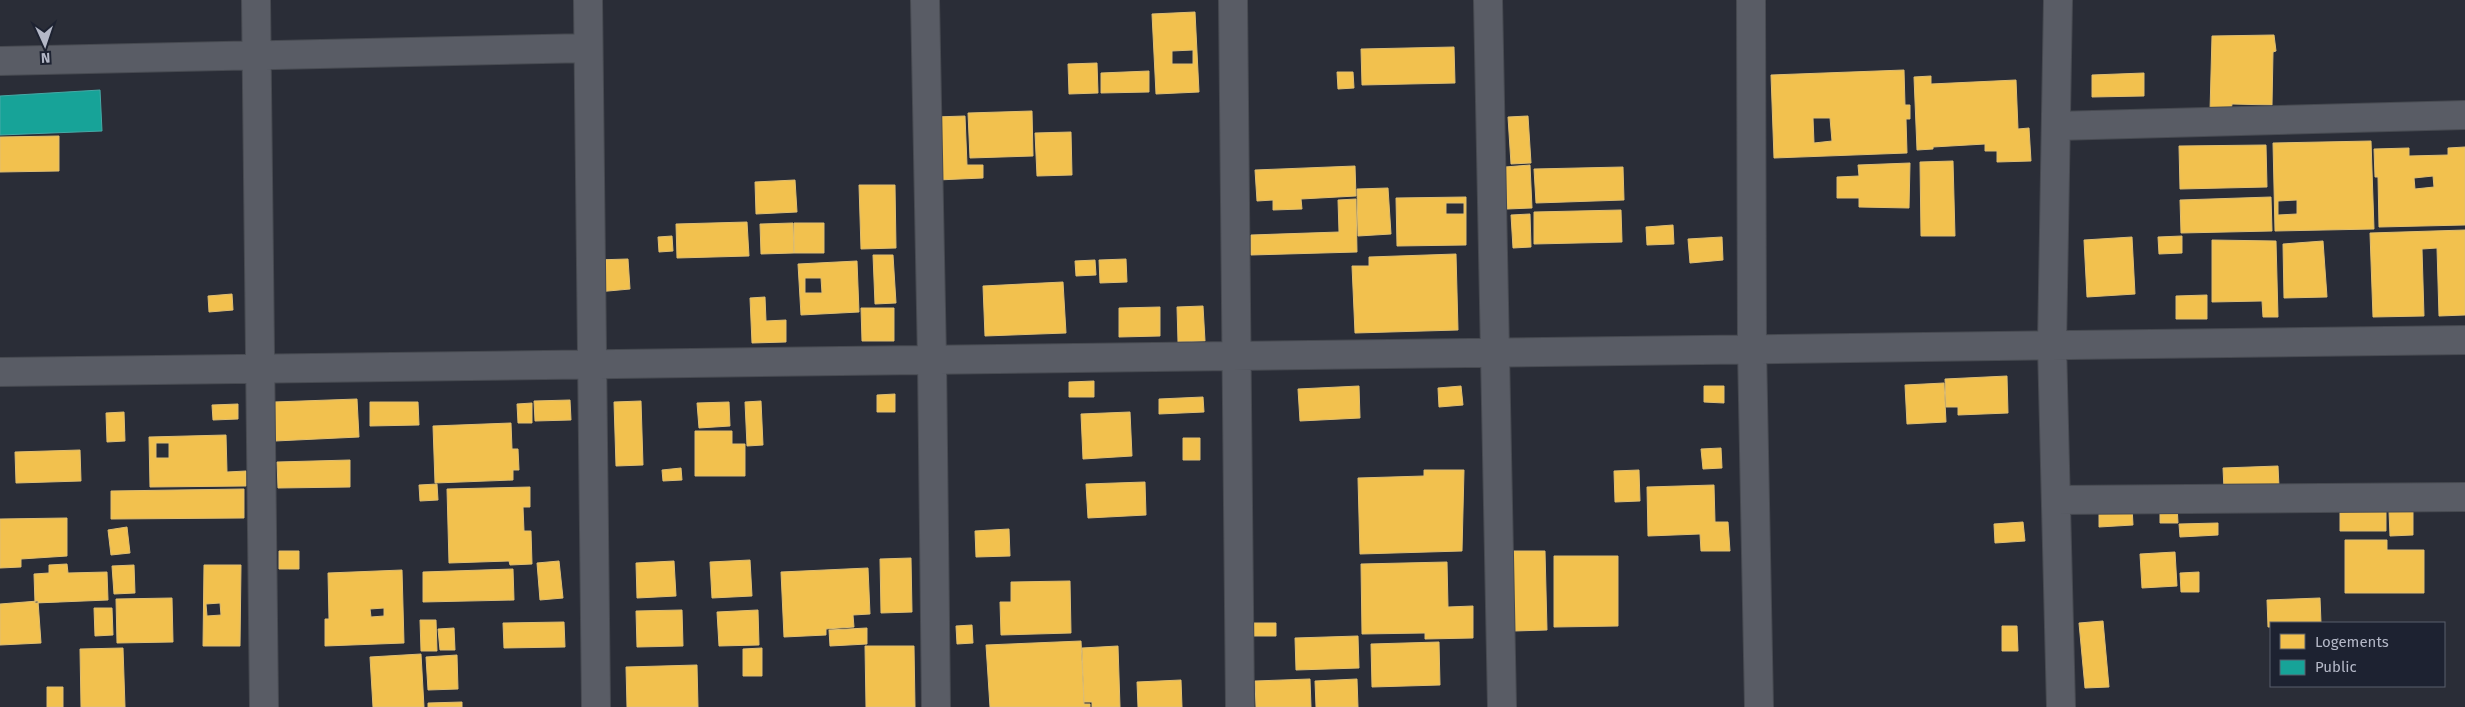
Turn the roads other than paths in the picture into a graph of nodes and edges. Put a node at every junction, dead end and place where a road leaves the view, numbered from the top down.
1 (256, 0) edge
2 (588, 0) edge
3 (925, 0) edge
4 (1234, 0) edge
5 (1488, 0) edge
6 (1751, 0) edge
7 (2058, 0) edge
8 (588, 48) junction
9 (257, 54) junction
10 (0, 61) edge
11 (2465, 115) edge
12 (2056, 126) junction
13 (2465, 340) edge
14 (2052, 344) junction
15 (1752, 349) junction
16 (1495, 352) junction
17 (1237, 356) junction
18 (932, 360) junction
19 (592, 364) junction
20 (260, 369) junction
21 (0, 372) edge
22 (2465, 498) edge
23 (2056, 500) junction
24 (264, 707) edge
25 (596, 707) edge
26 (936, 707) edge
27 (1240, 707) edge
28 (1502, 707) edge
29 (1759, 707) edge
30 (2061, 707) edge

1 - 9 street
2 - 8 street
3 - 18 street
4 - 17 street
5 - 16 street
6 - 15 street
7 - 12 street
8 - 9 street
8 - 19 street
9 - 10 street
9 - 20 street
11 - 12 street
12 - 14 street
13 - 14 street
14 - 15 street
14 - 23 street
15 - 16 street
15 - 29 street
16 - 17 street
16 - 28 street
17 - 18 street
17 - 27 street
18 - 19 street
18 - 26 street
19 - 20 street
19 - 25 street
20 - 21 street
20 - 24 street
22 - 23 street
23 - 30 street

